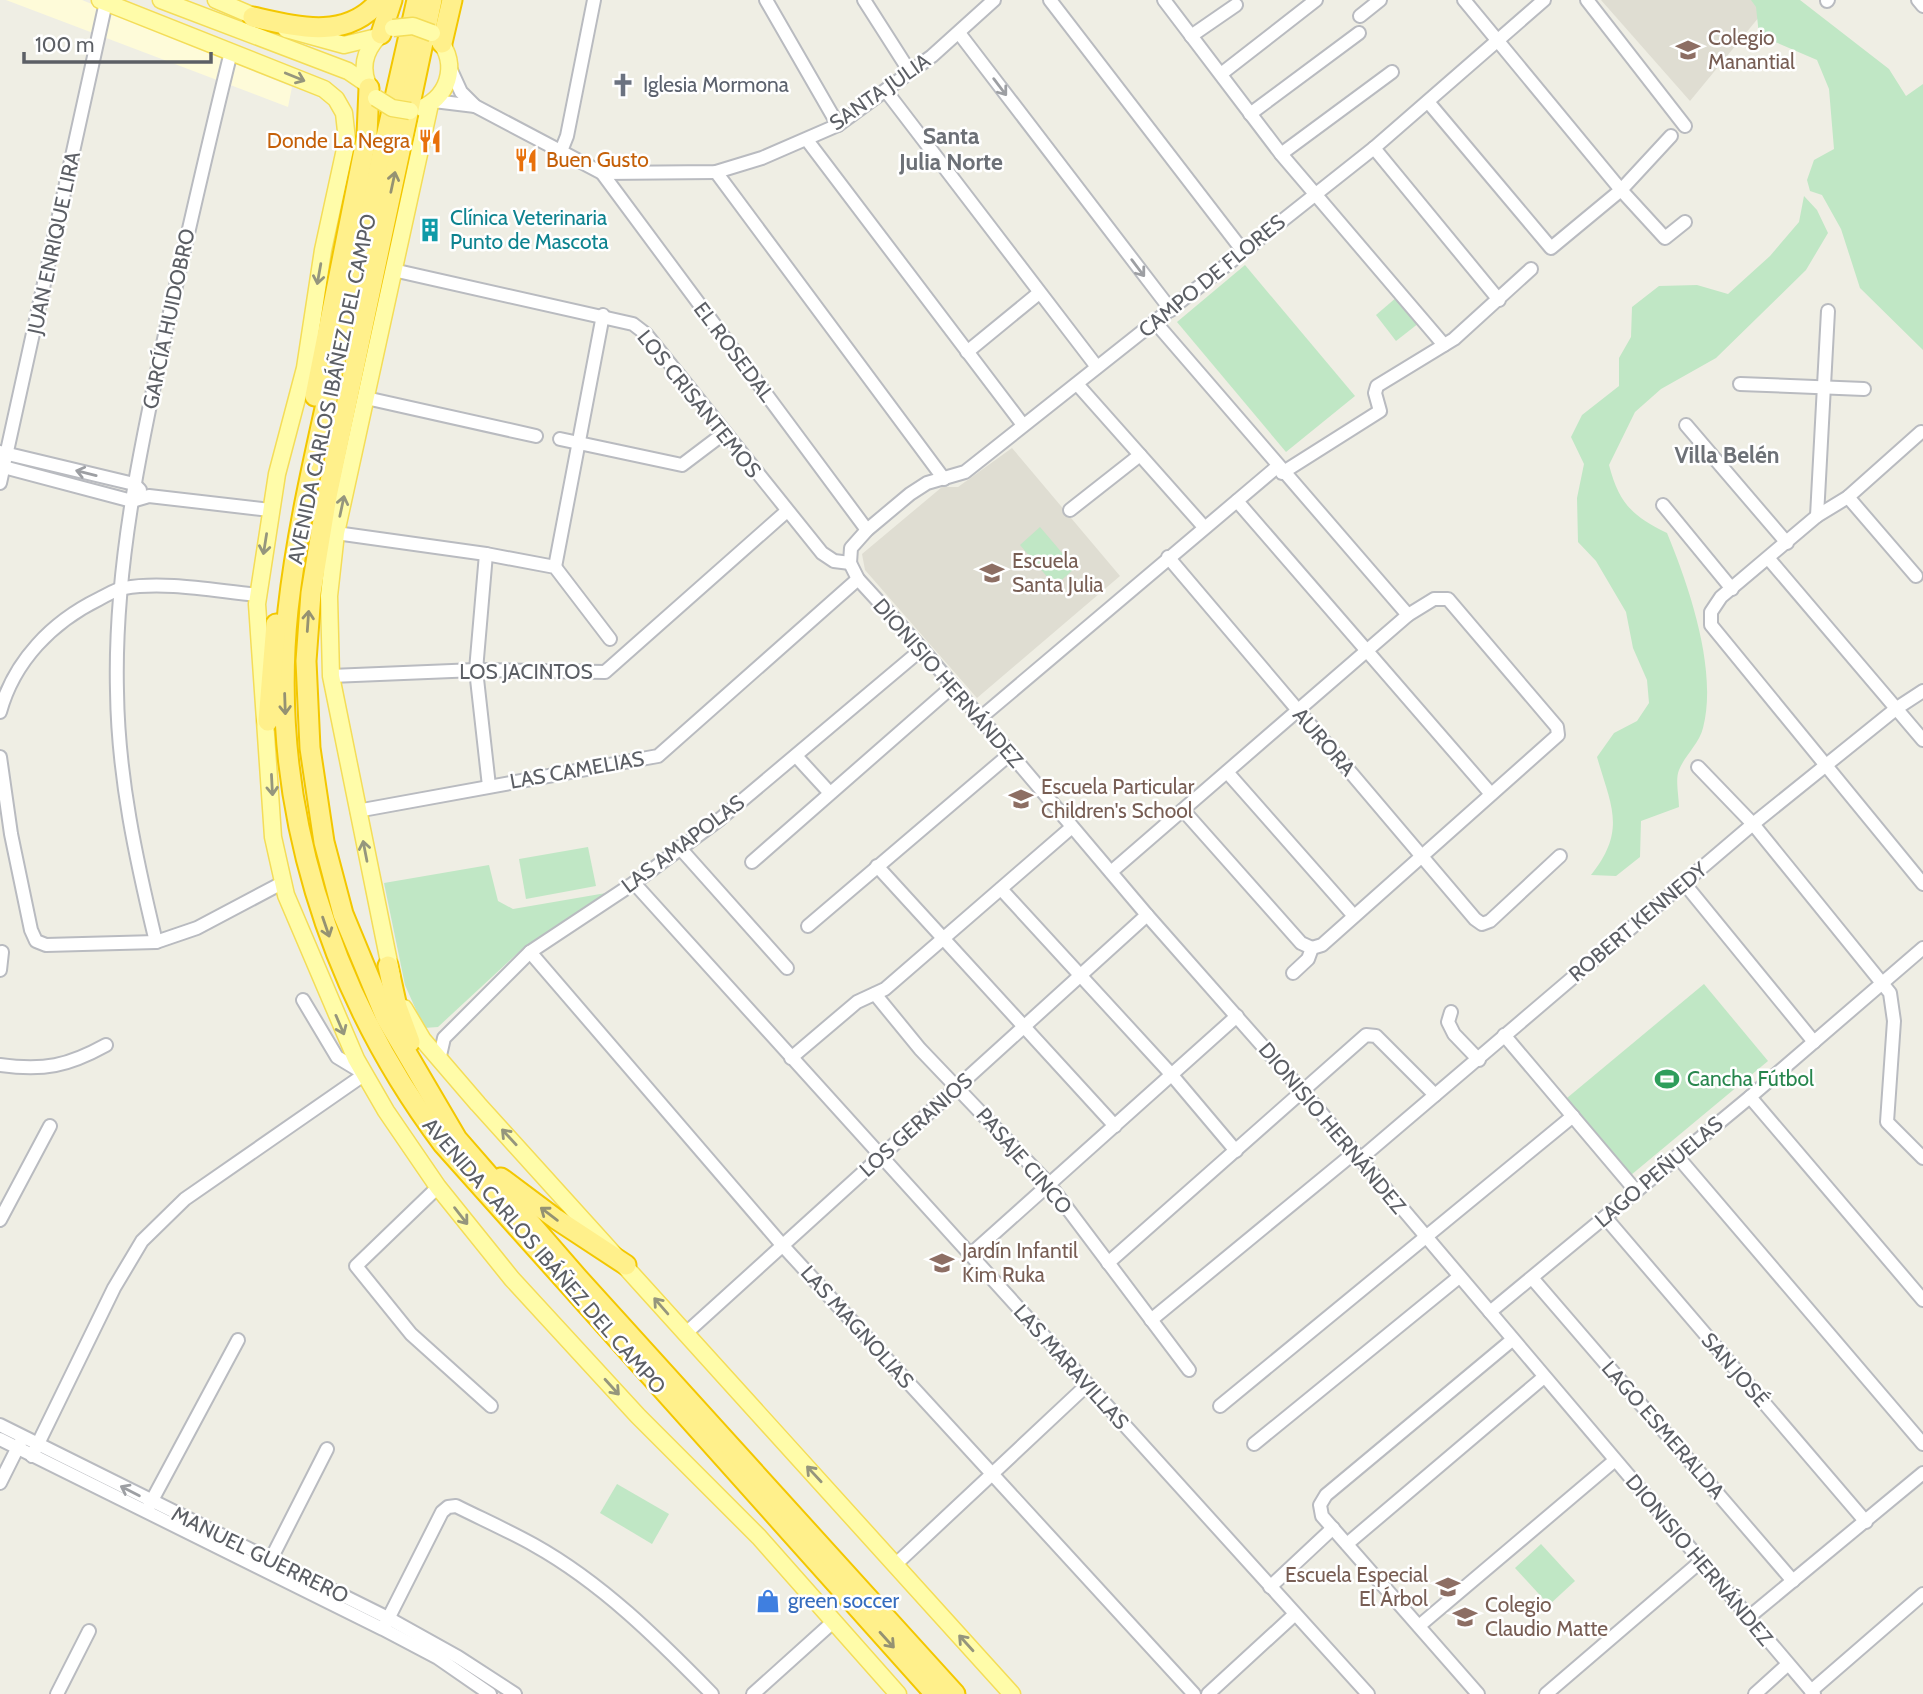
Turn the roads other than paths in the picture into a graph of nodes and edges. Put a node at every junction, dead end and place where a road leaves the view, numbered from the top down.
1 (161, 0) edge
2 (216, 0) edge
3 (380, 0) edge
4 (393, 0) edge
5 (417, 0) edge
6 (432, 0) edge
7 (452, 0) edge
8 (594, 0) edge
9 (766, 0) edge
10 (864, 0) edge
11 (994, 0) edge
12 (1051, 0) edge
13 (1164, 0) edge
14 (1316, 0) edge
15 (1380, 0) edge
16 (1464, 0) edge
17 (1544, 0) edge
18 (1587, 0) edge
19 (1918, 0) edge
20 (103, 1) edge
21 (1237, 5) dead end
22 (1923, 6) edge
23 (1360, 16) dead end
24 (253, 17) junction
25 (384, 33) junction
26 (959, 33) junction
27 (1359, 33) dead end
28 (1191, 36) junction
29 (437, 38) junction
30 (1498, 42) junction
31 (231, 52) junction
32 (450, 68) junction
33 (910, 72) junction
34 (1392, 72) dead end
35 (1221, 75) junction
36 (371, 90) junction
37 (886, 91) junction
38 (432, 103) junction
39 (1429, 103) junction
40 (475, 106) junction
41 (1251, 114) junction
42 (838, 125) junction
43 (1685, 126) dead end
44 (1671, 136) dead end
45 (807, 140) junction
46 (1374, 148) junction
47 (561, 151) junction
48 (1281, 154) junction
49 (716, 172) junction
50 (602, 173) junction
51 (1621, 190) junction
52 (1314, 194) junction
53 (1685, 222) dead end
54 (1243, 251) junction
55 (1531, 269) dead end
56 (393, 270) junction
57 (1039, 293) junction
58 (1499, 300) junction
59 (1171, 310) junction
60 (1828, 311) dead end
61 (603, 315) junction
62 (1155, 322) junction
63 (1444, 345) junction
64 (967, 352) junction
65 (1097, 367) junction
66 (1077, 384) junction
67 (1740, 384) dead end
68 (1825, 389) junction
69 (1864, 389) dead end
70 (366, 398) junction
71 (1023, 425) junction
72 (1686, 425) dead end
73 (1921, 432) edge
74 (723, 433) junction
75 (536, 436) dead end
76 (559, 439) dead end
77 (578, 444) junction
78 (4, 453) edge
79 (1140, 455) junction
80 (2, 466) edge
81 (1280, 470) junction
82 (944, 479) junction
83 (0, 483) edge
84 (134, 484) junction
85 (308, 486) junction
86 (149, 496) junction
87 (1848, 497) junction
88 (132, 501) junction
89 (1237, 501) junction
90 (1663, 505) dead end
91 (270, 510) junction
92 (1070, 510) dead end
93 (787, 511) junction
94 (303, 514) junction
95 (1817, 516) junction
96 (1204, 527) junction
97 (867, 530) junction
98 (336, 533) junction
99 (1787, 543) junction
100 (486, 554) junction
101 (1168, 557) junction
102 (1769, 559) junction
103 (850, 563) junction
104 (555, 567) junction
105 (1916, 576) dead end
106 (858, 579) junction
107 (122, 588) junction
108 (1732, 589) junction
109 (258, 595) junction
110 (1408, 615) junction
111 (610, 639) dead end
112 (922, 649) junction
113 (1367, 650) junction
114 (476, 670) junction
115 (331, 676) junction
116 (953, 686) junction
117 (1923, 691) edge
118 (1897, 708) junction
119 (1296, 710) junction
120 (0, 712) edge
121 (979, 719) junction
122 (268, 721) junction
123 (1923, 740) edge
124 (1010, 754) junction
125 (796, 756) junction
126 (0, 757) edge
127 (1825, 765) junction
128 (1698, 767) dead end
129 (1227, 772) junction
130 (489, 786) junction
131 (829, 792) junction
132 (1491, 794) junction
133 (1183, 810) junction
134 (357, 811) junction
135 (1753, 824) junction
136 (1072, 827) junction
137 (679, 847) junction
138 (1421, 856) junction
139 (1560, 856) dead end
140 (752, 862) dead end
141 (877, 866) junction
142 (1111, 872) junction
143 (282, 883) junction
144 (634, 883) junction
145 (1684, 883) junction
146 (1923, 884) edge
147 (1001, 889) junction
148 (1147, 915) junction
149 (1354, 916) junction
150 (808, 926) dead end
151 (943, 938) junction
152 (156, 942) junction
153 (1312, 948) junction
154 (1923, 948) edge
155 (2, 952) dead end
156 (530, 952) junction
157 (388, 966) junction
158 (786, 968) dead end
159 (0, 970) edge
160 (1293, 973) dead end
161 (1080, 976) junction
162 (1884, 982) junction
163 (875, 993) junction
164 (303, 1000) dead end
165 (1451, 1012) dead end
166 (1237, 1016) junction
167 (1025, 1026) junction
168 (1504, 1035) junction
169 (444, 1038) junction
170 (423, 1040) junction
171 (1814, 1042) junction
172 (106, 1045) dead end
173 (439, 1059) junction
174 (791, 1059) junction
175 (1479, 1059) junction
176 (0, 1065) edge
177 (365, 1074) junction
178 (1171, 1074) junction
179 (958, 1087) junction
180 (1302, 1091) junction
181 (1435, 1095) junction
182 (1750, 1097) junction
183 (437, 1105) junction
184 (1573, 1116) junction
185 (50, 1126) dead end
186 (1115, 1126) junction
187 (1236, 1151) junction
188 (470, 1154) junction
189 (1357, 1156) junction
190 (1677, 1156) junction
191 (881, 1157) junction
192 (1923, 1158) edge
193 (1049, 1184) junction
194 (439, 1186) junction
195 (1636, 1191) junction
196 (1605, 1217) junction
197 (0, 1220) edge
198 (1425, 1237) junction
199 (783, 1246) junction
200 (970, 1255) junction
201 (1108, 1263) junction
202 (626, 1265) junction
203 (1459, 1277) junction
204 (1532, 1278) junction
205 (1923, 1300) edge
206 (1490, 1312) junction
207 (1151, 1320) junction
208 (685, 1334) junction
209 (237, 1339) dead end
210 (1512, 1340) junction
211 (1189, 1370) dead end
212 (1544, 1377) junction
213 (1087, 1385) junction
214 (491, 1406) dead end
215 (1220, 1406) dead end
216 (0, 1425) edge
217 (0, 1439) edge
218 (21, 1442) junction
219 (1254, 1444) dead end
220 (1923, 1444) edge
221 (327, 1449) dead end
222 (34, 1450) junction
223 (1614, 1461) junction
224 (1923, 1473) edge
225 (992, 1475) junction
226 (0, 1483) edge
227 (148, 1507) junction
228 (1866, 1522) junction
229 (1333, 1528) junction
230 (1347, 1544) junction
231 (1700, 1562) junction
232 (268, 1564) junction
233 (896, 1564) junction
234 (1793, 1581) junction
235 (1270, 1587) junction
236 (1923, 1594) edge
237 (1294, 1615) junction
238 (1749, 1617) junction
239 (833, 1622) junction
240 (385, 1623) junction
241 (1419, 1626) junction
242 (89, 1631) dead end
243 (1787, 1665) junction
244 (1812, 1693) edge
245 (57, 1694) edge
246 (490, 1694) edge
247 (515, 1694) edge
248 (712, 1694) edge
249 (753, 1694) edge
250 (898, 1694) edge
251 (935, 1694) edge
252 (955, 1694) edge
253 (1012, 1694) edge
254 (1194, 1694) edge
255 (1208, 1694) edge
256 (1367, 1694) edge
257 (1478, 1694) edge
258 (1546, 1694) edge
259 (1755, 1694) edge

1 - 36 main road
2 - 24 main road
3 - 24 highway
4 - 25 highway
5 - 85 highway, AVENIDA CARLOS IBÁÑEZ DEL CAMPO
183 -> 6 highway, AVENIDA CARLOS IBÁÑEZ DEL CAMPO
7 - 29 highway
8 - 47 street
9 - 42 street
10 - 33 street
11 - 26 street, SANTA JULIA
12 - 54 street
13 - 28 street
14 - 35 street
15 - 23 street
16 - 30 street
17 - 30 street, CAMPO DE FLORES
18 - 43 street
19 - 22 street
20 - 31 main road, AVENIDA CARLOS IBÁÑEZ DEL CAMPO
20 - 78 street, JUAN ENRIQUE LIRA
21 - 28 street
24 - 25 main road
25 - 29 main road, bridge
25 - 36 main road
26 - 33 street, SANTA JULIA
26 -> 59 street
27 - 41 street
28 - 35 street
29 - 32 main road
30 - 39 street, CAMPO DE FLORES
30 - 51 street
31 - 84 street, GARCÍA HUIDOBRO
31 -> 91 main road, AVENIDA CARLOS IBÁÑEZ DEL CAMPO
32 - 38 main road
32 - 40 street, SANTA JULIA
33 - 37 street, SANTA JULIA
34 - 48 street
35 - 41 street
36 - 38 main road, bridge
36 - 85 highway
37 - 42 street, SANTA JULIA
37 - 57 street
38 - 40 street, SANTA JULIA
38 - 56 main road, AVENIDA CARLOS IBÁÑEZ DEL CAMPO
39 - 46 street, CAMPO DE FLORES
39 - 51 street
40 - 47 street, SANTA JULIA
41 - 48 street
42 - 45 street, SANTA JULIA
44 - 51 street
45 - 49 street, SANTA JULIA
45 - 64 street
46 - 52 street, CAMPO DE FLORES
46 - 58 street
47 - 50 street, SANTA JULIA
48 - 52 street
49 - 50 street, SANTA JULIA
49 - 82 street
50 - 97 street, EL ROSEDAL
51 - 53 street
52 - 54 street, CAMPO DE FLORES
52 - 63 street
54 - 59 street, CAMPO DE FLORES
55 - 58 street
56 - 61 street, LOS CRISANTEMOS
56 - 70 main road, AVENIDA CARLOS IBÁÑEZ DEL CAMPO
57 - 64 street
57 - 65 street
58 - 63 street
59 - 62 street, CAMPO DE FLORES
60 - 68 street
61 - 74 street, LOS CRISANTEMOS
61 - 77 street
62 - 65 street, CAMPO DE FLORES
62 - 81 street
63 - 81 street
64 - 71 street
65 - 66 street, CAMPO DE FLORES
66 - 71 street, CAMPO DE FLORES
66 - 79 street
67 - 68 street
68 - 69 street
68 - 95 street
70 - 75 street
98 -> 70 main road, AVENIDA CARLOS IBÁÑEZ DEL CAMPO
71 - 82 street, CAMPO DE FLORES
72 - 99 street
73 - 87 street
74 - 77 street
74 - 93 street, LOS CRISANTEMOS
76 - 77 street
77 - 104 street
78 - 80 street, JUAN ENRIQUE LIRA
84 -> 78 street
79 - 92 street
79 - 96 street
80 - 83 street, JUAN ENRIQUE LIRA
80 - 88 street
81 - 89 street
81 - 110 street
82 - 97 street, CAMPO DE FLORES
84 - 86 street
84 - 88 street, GARCÍA HUIDOBRO
85 - 94 highway, AVENIDA CARLOS IBÁÑEZ DEL CAMPO
86 - 88 street
86 - 91 street
87 - 95 street
87 - 105 street
88 - 107 street, GARCÍA HUIDOBRO
89 - 96 street
89 - 113 street
90 - 108 street
91 -> 109 main road, AVENIDA CARLOS IBÁÑEZ DEL CAMPO
93 - 103 street, LOS CRISANTEMOS
93 - 114 street, LOS JACINTOS
94 - 122 highway
94 -> 251 highway, AVENIDA CARLOS IBÁÑEZ DEL CAMPO
95 - 99 street
96 - 101 street
97 - 103 street
98 - 100 street
98 - 115 main road, AVENIDA CARLOS IBÁÑEZ DEL CAMPO
99 - 102 street
100 - 104 street
100 - 114 street
101 - 119 street, AURORA
101 - 121 street
102 - 108 street
102 - 118 street
103 - 106 street, DIONISIO HERNÁNDEZ
104 - 111 street
106 - 112 street, DIONISIO HERNÁNDEZ
106 - 130 street, LAS CAMELIAS
107 - 109 street
107 - 120 street
107 - 152 street, GARCÍA HUIDOBRO
108 - 127 street
109 - 122 main road, AVENIDA CARLOS IBÁÑEZ DEL CAMPO
110 - 113 street
110 - 132 street
112 - 116 street, DIONISIO HERNÁNDEZ
112 - 125 street, LAS AMAPOLAS
113 - 119 street
113 - 132 street
114 - 115 street, LOS JACINTOS
114 - 130 street
115 - 134 main road, AVENIDA CARLOS IBÁÑEZ DEL CAMPO
116 - 121 street, DIONISIO HERNÁNDEZ
116 - 131 street
117 - 118 street, ROBERT KENNEDY
118 - 123 street
118 - 127 street, ROBERT KENNEDY
119 - 129 street
119 - 138 street, AURORA
121 - 124 street, DIONISIO HERNÁNDEZ
122 -> 143 main road, AVENIDA CARLOS IBÁÑEZ DEL CAMPO
124 - 136 street, DIONISIO HERNÁNDEZ
124 - 141 street
125 - 131 street
125 - 137 street, LAS AMAPOLAS
126 - 152 street
127 - 135 street, ROBERT KENNEDY
127 - 146 street
128 - 135 street
129 - 133 street
129 - 149 street
130 - 134 street, LAS CAMELIAS
131 - 140 street
132 - 138 street
133 - 142 street
133 - 153 street
157 -> 134 main road, AVENIDA CARLOS IBÁÑEZ DEL CAMPO
135 - 145 street, ROBERT KENNEDY
135 - 162 street
136 - 142 street, DIONISIO HERNÁNDEZ
136 - 147 street
137 - 144 street, LAS AMAPOLAS
137 - 158 street
138 - 139 street, AURORA
138 - 149 street
141 - 150 street
141 - 151 street
142 - 148 street, DIONISIO HERNÁNDEZ
143 - 152 street
143 -> 177 main road, AVENIDA CARLOS IBÁÑEZ DEL CAMPO
144 - 156 street, LAS AMAPOLAS
144 - 174 street, LAS MARAVILLAS
145 - 168 street, ROBERT KENNEDY
145 - 171 street
147 - 151 street
147 - 161 street
148 - 161 street, LOS GERANIOS
148 - 166 street, DIONISIO HERNÁNDEZ
149 - 153 street
151 - 163 street
151 - 167 street
153 - 160 street
154 - 162 street, LAGO PEÑUELAS
155 - 159 street
156 - 169 street, LAS AMAPOLAS
156 - 199 street, LAS MAGNOLIAS
157 - 170 main road, AVENIDA CARLOS IBÁÑEZ DEL CAMPO
157 - 183 highway
161 - 167 street, LOS GERANIOS
161 - 178 street
162 - 171 street, LAGO PEÑUELAS
162 - 192 street
163 - 174 street
163 - 179 street, PASAJE CINCO
164 - 177 street, AVENIDA CARLOS IBÁÑEZ DEL CAMPO
165 - 175 street
166 - 178 street
166 - 180 street, DIONISIO HERNÁNDEZ
167 - 179 street, LOS GERANIOS
167 - 186 street
168 - 175 street, ROBERT KENNEDY
168 - 184 street
169 - 170 street
169 - 173 street
170 - 173 main road, AVENIDA CARLOS IBÁÑEZ DEL CAMPO
171 - 182 street, LAGO PEÑUELAS
172 - 176 street
202 -> 173 main road, AVENIDA CARLOS IBÁÑEZ DEL CAMPO
174 - 191 street, LAS MARAVILLAS
175 - 181 street, ROBERT KENNEDY
177 - 194 main road, AVENIDA CARLOS IBÁÑEZ DEL CAMPO
177 - 222 street
178 - 186 street
178 - 187 street
179 - 191 street, LOS GERANIOS
179 - 193 street, PASAJE CINCO
180 - 181 street
180 - 187 street
180 - 189 street, DIONISIO HERNÁNDEZ
181 - 189 street, ROBERT KENNEDY
182 - 190 street, LAGO PEÑUELAS
182 - 205 street
183 - 188 highway, AVENIDA CARLOS IBÁÑEZ DEL CAMPO
184 - 195 street
184 - 198 street
185 - 197 street
186 - 193 street
187 - 201 street
202 -> 188 highway
188 - 252 highway, AVENIDA CARLOS IBÁÑEZ DEL CAMPO
189 - 198 street, DIONISIO HERNÁNDEZ
189 - 207 street, ROBERT KENNEDY
190 - 195 street, LAGO PEÑUELAS
190 - 220 street
191 - 199 street, LOS GERANIOS
191 - 200 street, LAS MARAVILLAS
193 - 200 street
193 - 201 street, PASAJE CINCO
194 - 214 street
194 -> 239 main road, AVENIDA CARLOS IBÁÑEZ DEL CAMPO
195 - 196 street, LAGO PEÑUELAS
196 - 204 street, LAGO PEÑUELAS
196 - 228 street, SAN JOSÉ
198 - 203 street, DIONISIO HERNÁNDEZ
198 - 215 street
199 - 208 street, LOS GERANIOS
199 - 225 street, LAS MAGNOLIAS
200 - 213 street, LAS MARAVILLAS
201 - 207 street, PASAJE CINCO
208 -> 202 main road, AVENIDA CARLOS IBÁÑEZ DEL CAMPO
203 - 206 street, DIONISIO HERNÁNDEZ
203 - 219 street
204 - 206 street, LAGO PEÑUELAS
204 - 234 street, LAGO ESMERALDA
206 - 210 street, DIONISIO HERNÁNDEZ
207 - 211 street, PASAJE CINCO
233 -> 208 main road, AVENIDA CARLOS IBÁÑEZ DEL CAMPO
209 - 227 street
210 - 212 street, DIONISIO HERNÁNDEZ
210 - 229 street
212 - 223 street, DIONISIO HERNÁNDEZ
212 - 230 street
213 - 225 street
213 - 235 street, LAS MARAVILLAS
216 - 218 street, MANUEL GUERRERO
217 - 218 street, MANUEL GUERRERO
218 - 222 street, MANUEL GUERRERO
218 - 226 street
221 - 232 street
222 - 227 street, MANUEL GUERRERO
223 - 231 street, DIONISIO HERNÁNDEZ
223 - 241 street
224 - 228 street
225 - 233 street
225 - 254 street, LAS MAGNOLIAS
227 - 232 street, MANUEL GUERRERO
228 - 234 street
229 - 230 street
229 - 235 street
230 - 241 street
231 - 238 street, DIONISIO HERNÁNDEZ
231 - 258 street
232 - 240 street, MANUEL GUERRERO
253 -> 233 main road, AVENIDA CARLOS IBÁÑEZ DEL CAMPO
234 - 238 street
235 - 237 street, LAS MARAVILLAS
236 - 244 street
237 - 255 street
237 - 256 street, LAS MARAVILLAS
238 - 243 street, DIONISIO HERNÁNDEZ
239 - 249 street
239 - 250 main road, AVENIDA CARLOS IBÁÑEZ DEL CAMPO
240 - 246 street, MANUEL GUERRERO
240 - 247 street, MANUEL GUERRERO
240 - 248 street
241 - 257 street
242 - 245 street
243 - 244 street, DIONISIO HERNÁNDEZ
243 - 259 street

